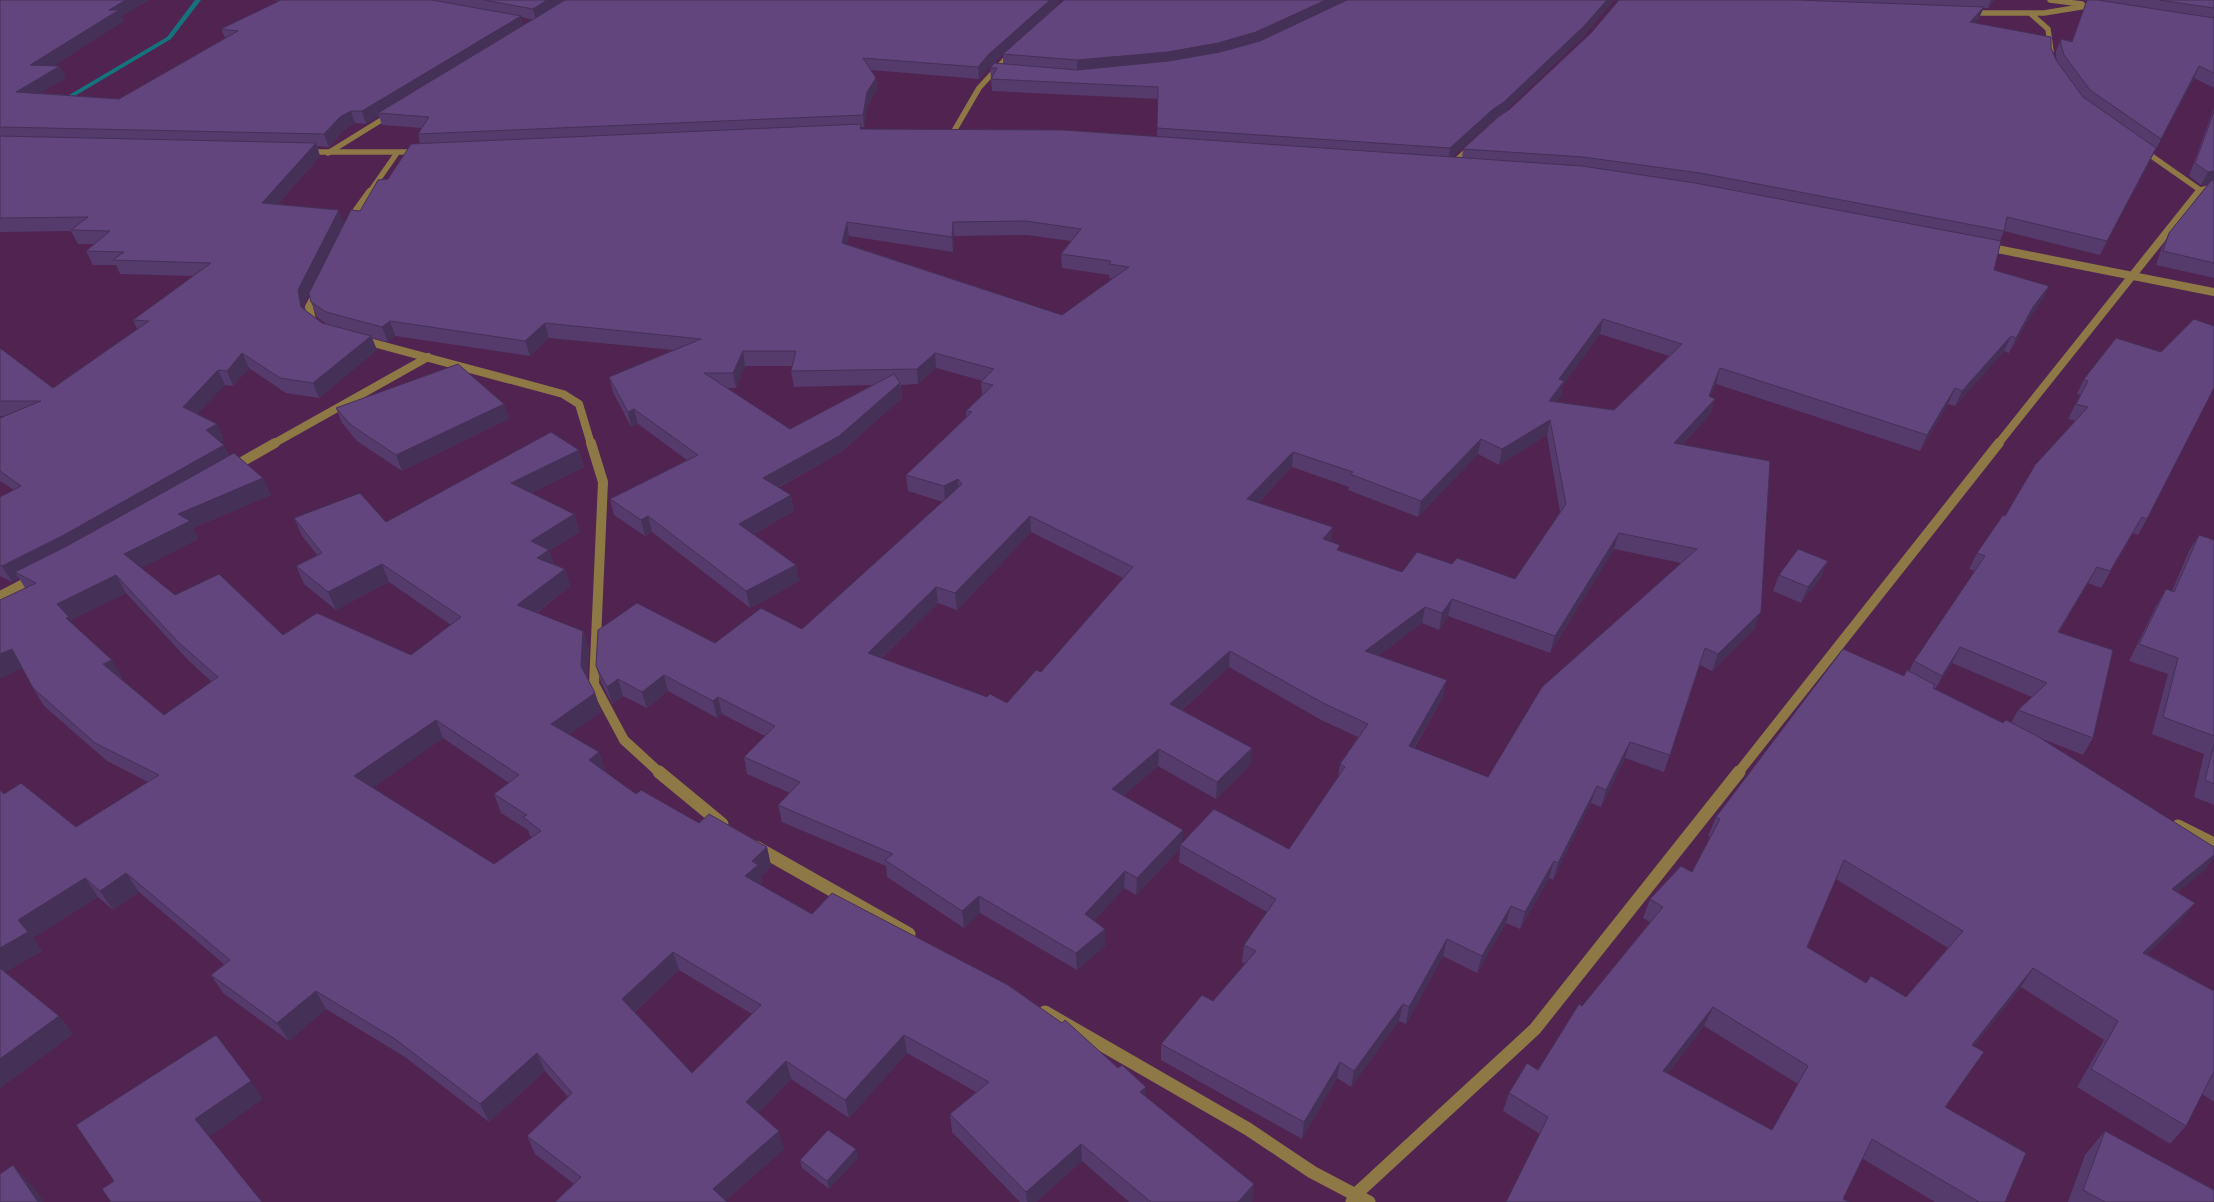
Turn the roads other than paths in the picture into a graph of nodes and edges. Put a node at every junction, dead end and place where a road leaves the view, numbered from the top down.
1 (2050, 0) edge
2 (2098, 0) edge
3 (2093, 5) junction
4 (2102, 7) edge
5 (1964, 13) edge
6 (2031, 14) junction
7 (1019, 46) edge
8 (2051, 58) edge
9 (992, 70) junction
10 (1001, 71) edge
11 (395, 112) edge
12 (945, 131) edge
13 (954, 131) junction
14 (964, 132) edge
15 (1478, 139) edge
16 (2136, 145) edge
17 (299, 152) edge
18 (426, 152) edge
19 (328, 153) junction
20 (397, 153) junction
21 (1440, 166) edge
22 (1450, 166) junction
23 (1459, 167) edge
24 (2214, 187) edge
25 (2200, 190) junction
26 (348, 228) edge
27 (1979, 246) edge
28 (2134, 275) junction
29 (322, 281) edge
30 (2214, 292) edge
31 (323, 328) edge
32 (356, 338) edge
33 (428, 357) junction
34 (221, 474) edge
35 (41, 575) edge
36 (0, 596) edge
37 (2170, 822) edge
38 (731, 831) edge
39 (746, 841) edge
40 (2214, 844) edge
41 (919, 940) edge
42 (1031, 1004) edge
43 (1354, 1198) edge
44 (1369, 1202) edge

1 - 3 street
2 - 3 street
3 - 4 street
3 - 6 street
5 - 6 street
6 - 8 street
7 - 9 street
9 - 10 street
9 - 13 street
11 - 19 street
12 - 13 street
13 - 14 street
15 - 22 street
16 - 25 street
17 - 19 street
18 - 20 street
19 - 20 street
20 - 26 street
21 - 22 street
22 - 23 street
24 - 25 street
25 - 28 street
27 - 28 street
28 - 30 street
28 - 43 street
29 - 31 street
32 - 33 street
33 - 34 street
33 - 38 street
35 - 36 street
37 - 40 street
39 - 41 street
42 - 43 street
43 - 44 street

